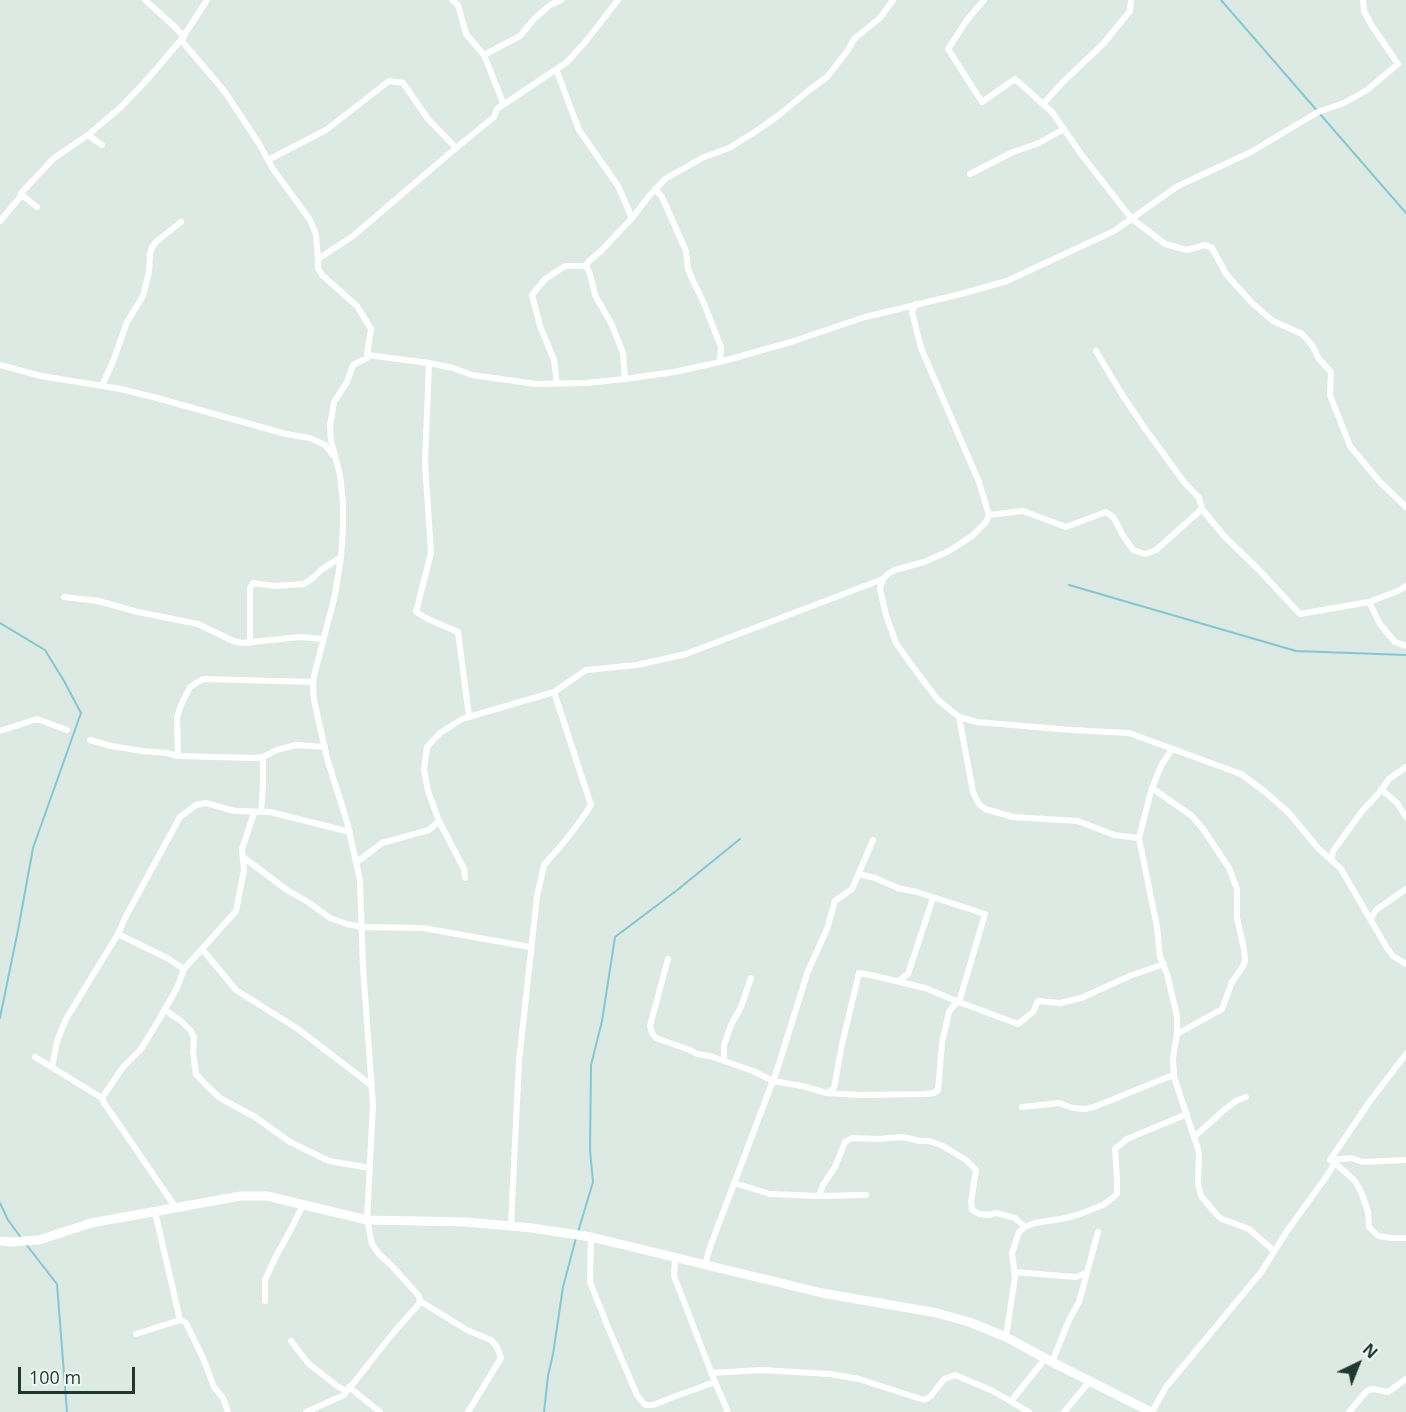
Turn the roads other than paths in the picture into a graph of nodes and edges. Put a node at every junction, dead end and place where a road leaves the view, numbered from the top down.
1 (145, 0) edge
2 (207, 0) edge
3 (452, 0) edge
4 (561, 0) edge
5 (618, 0) edge
6 (893, 0) edge
7 (984, 0) edge
8 (1131, 0) edge
9 (1363, 0) edge
10 (182, 39) junction
11 (484, 55) junction
12 (1406, 60) edge
13 (1398, 64) junction
14 (556, 69) junction
15 (1043, 104) junction
16 (497, 109) junction
17 (1064, 129) junction
18 (88, 135) junction
19 (102, 145) dead end
20 (456, 148) junction
21 (268, 160) junction
22 (970, 174) dead end
23 (655, 189) junction
24 (22, 195) junction
25 (37, 207) dead end
26 (632, 218) junction
27 (1131, 218) junction
28 (0, 221) edge
29 (181, 222) dead end
30 (318, 259) junction
31 (586, 266) junction
32 (916, 304) junction
33 (901, 308) junction
34 (912, 312) junction
35 (1096, 351) dead end
36 (367, 355) junction
37 (720, 362) junction
38 (429, 363) junction
39 (0, 365) edge
40 (625, 379) junction
41 (557, 384) junction
42 (102, 387) junction
43 (336, 459) junction
44 (1406, 507) edge
45 (1202, 509) junction
46 (989, 515) junction
47 (341, 557) junction
48 (883, 579) junction
49 (1406, 586) edge
50 (64, 597) dead end
51 (1369, 602) junction
52 (323, 639) junction
53 (250, 643) junction
54 (1406, 646) edge
55 (313, 682) junction
56 (554, 693) junction
57 (469, 717) junction
58 (959, 717) junction
59 (67, 730) dead end
60 (0, 731) edge
61 (90, 740) dead end
62 (326, 747) junction
63 (1172, 749) junction
64 (178, 756) junction
65 (262, 757) junction
66 (1406, 767) edge
67 (1152, 788) junction
68 (1381, 789) junction
69 (257, 812) junction
70 (1406, 817) edge
71 (439, 821) junction
72 (350, 832) junction
73 (1139, 838) junction
74 (873, 840) dead end
75 (243, 857) junction
76 (1332, 859) junction
77 (357, 862) junction
78 (859, 874) junction
79 (465, 878) dead end
80 (1406, 889) edge
81 (933, 898) junction
82 (1371, 918) junction
83 (362, 927) junction
84 (118, 934) junction
85 (530, 947) junction
86 (202, 949) junction
87 (668, 959) dead end
88 (1164, 964) junction
89 (1406, 964) edge
90 (184, 969) junction
91 (751, 978) dead end
92 (897, 981) junction
93 (959, 1002) junction
94 (165, 1010) junction
95 (1177, 1034) junction
96 (1406, 1054) edge
97 (35, 1057) dead end
98 (724, 1061) junction
99 (52, 1067) junction
100 (1173, 1075) junction
101 (772, 1081) junction
102 (371, 1085) junction
103 (827, 1093) junction
104 (1246, 1097) dead end
105 (102, 1098) junction
106 (1022, 1107) dead end
107 (1187, 1114) junction
108 (1194, 1137) junction
109 (1406, 1160) edge
110 (1333, 1161) junction
111 (370, 1168) junction
112 (734, 1183) junction
113 (866, 1195) dead end
114 (819, 1196) junction
115 (303, 1205) junction
116 (176, 1208) junction
117 (155, 1212) junction
118 (367, 1220) junction
119 (511, 1226) junction
120 (1025, 1227) junction
121 (1098, 1232) dead end
122 (588, 1236) junction
123 (1406, 1238) edge
124 (0, 1241) edge
125 (1274, 1251) junction
126 (675, 1258) junction
127 (705, 1265) junction
128 (1014, 1272) junction
129 (1086, 1273) junction
130 (265, 1301) dead end
131 (420, 1301) junction
132 (180, 1320) junction
133 (136, 1334) dead end
134 (1006, 1337) junction
135 (291, 1341) dead end
136 (1049, 1360) junction
137 (711, 1373) junction
138 (1406, 1379) edge
139 (1090, 1381) junction
140 (715, 1382) junction
141 (348, 1389) junction
142 (1011, 1401) junction
143 (228, 1412) edge
144 (306, 1412) edge
145 (380, 1412) edge
146 (468, 1412) edge
147 (728, 1412) edge
148 (1029, 1412) edge
149 (1064, 1412) edge
150 (1152, 1412) edge
151 (1349, 1412) edge

1 - 10 street
2 - 10 street
3 - 11 street
4 - 11 street
5 - 14 street
6 - 23 street
7 - 15 street
8 - 15 street
9 - 13 street
10 - 18 street
10 - 21 street
11 - 16 street
12 - 13 street
13 - 27 street
14 - 16 street
14 - 26 street
15 - 17 street
16 - 20 street
17 - 22 street
17 - 27 street
18 - 19 street
18 - 24 street
20 - 21 street
20 - 30 street
21 - 30 street
23 - 26 street
23 - 37 street
24 - 25 street
24 - 28 street
26 - 31 street
27 - 32 street
27 - 44 street
29 - 42 street
30 - 36 street
31 - 40 street
31 - 41 street
32 - 33 street
32 - 34 street
33 - 34 street
33 - 37 street
34 - 46 street
35 - 45 street
36 - 38 street
36 - 43 street
37 - 40 street
38 - 41 street
38 - 57 street
39 - 42 street
40 - 41 street
42 - 43 street
43 - 47 street
45 - 46 street
45 - 51 street
46 - 48 street
47 - 52 street
47 - 53 street
48 - 56 street
48 - 58 street
49 - 51 street
50 - 53 street
51 - 54 street
52 - 53 street
52 - 55 street
55 - 62 street
55 - 64 street
56 - 57 street
56 - 85 street
57 - 71 street
58 - 63 street
58 - 73 street
59 - 60 street
61 - 64 street
62 - 65 street
62 - 72 street
63 - 67 street
63 - 76 street
64 - 65 street
65 - 69 street
66 - 68 street
67 - 73 street
67 - 95 street
68 - 70 street
68 - 76 street
69 - 72 street
69 - 75 street
69 - 84 street
71 - 77 street
71 - 79 street
72 - 77 street
73 - 88 street
74 - 78 street
75 - 83 street
75 - 86 street
76 - 82 street
77 - 83 street
78 - 81 street
78 - 101 street
80 - 82 street
81 - 92 street
81 - 93 street
82 - 89 street
83 - 85 street
83 - 102 street
84 - 90 street
84 - 99 street
85 - 119 street
86 - 90 street
86 - 102 street
87 - 98 street
88 - 93 street
88 - 95 street
90 - 94 street
91 - 98 street
92 - 93 street
92 - 103 street
93 - 103 street
94 - 105 street
94 - 111 street
95 - 100 street
96 - 110 street
97 - 99 street
98 - 101 street
99 - 105 street
100 - 106 street
100 - 107 street
101 - 103 street
101 - 112 street
102 - 111 street
104 - 108 street
105 - 116 street
107 - 108 street
107 - 120 street
108 - 125 street
109 - 110 street
110 - 123 street
110 - 125 street
111 - 118 street
112 - 114 street
112 - 127 street
113 - 114 street
114 - 120 street
115 - 116 street
115 - 118 street
115 - 130 street
116 - 117 street
117 - 124 street
117 - 132 street
118 - 119 street
118 - 131 street
119 - 122 street
120 - 128 street
121 - 129 street
122 - 126 street
122 - 140 street
125 - 150 street
126 - 127 street
126 - 137 street
127 - 134 street
128 - 129 street
128 - 134 street
129 - 136 street
131 - 141 street
131 - 146 street
132 - 133 street
132 - 143 street
134 - 136 street
135 - 141 street
136 - 139 street
136 - 142 street
137 - 140 street
137 - 142 street
138 - 151 street
139 - 149 street
139 - 150 street
140 - 147 street
141 - 144 street
141 - 145 street
142 - 148 street

